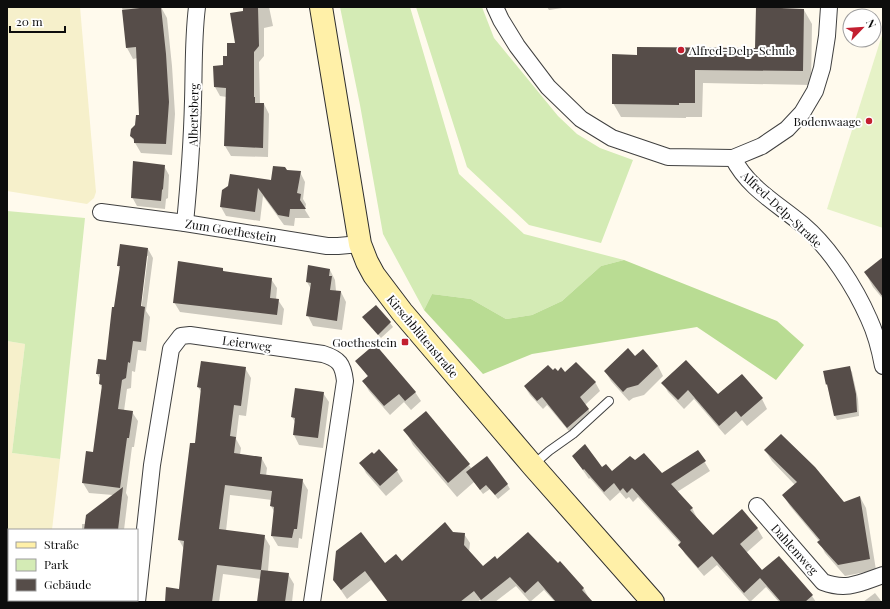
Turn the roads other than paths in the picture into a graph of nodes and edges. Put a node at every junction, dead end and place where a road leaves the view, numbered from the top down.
1 (197, 7) edge
2 (321, 7) edge
3 (495, 7) edge
4 (829, 7) edge
5 (733, 158) junction
6 (101, 212) dead end
7 (186, 223) junction
8 (360, 244) junction
9 (883, 366) edge
10 (609, 401) dead end
11 (533, 466) junction
12 (757, 506) dead end
13 (883, 575) edge
14 (138, 593) edge
15 (312, 602) edge
16 (653, 602) edge

1 - 7 street, Albertsberg
2 - 8 main road, Kirschblütenstraße
3 - 5 street, Alfred-Delp-Straße
4 - 5 street, Alfred-Delp-Straße
5 - 9 street, Alfred-Delp-Straße
6 - 7 street, Zum Goethestein
7 - 8 street, Zum Goethestein
8 - 11 main road, Kirschblütenstraße
10 - 11 lane
11 - 16 main road, Kirschblütenstraße
12 - 13 street, Dahlemweg
14 - 15 street, Leierweg

